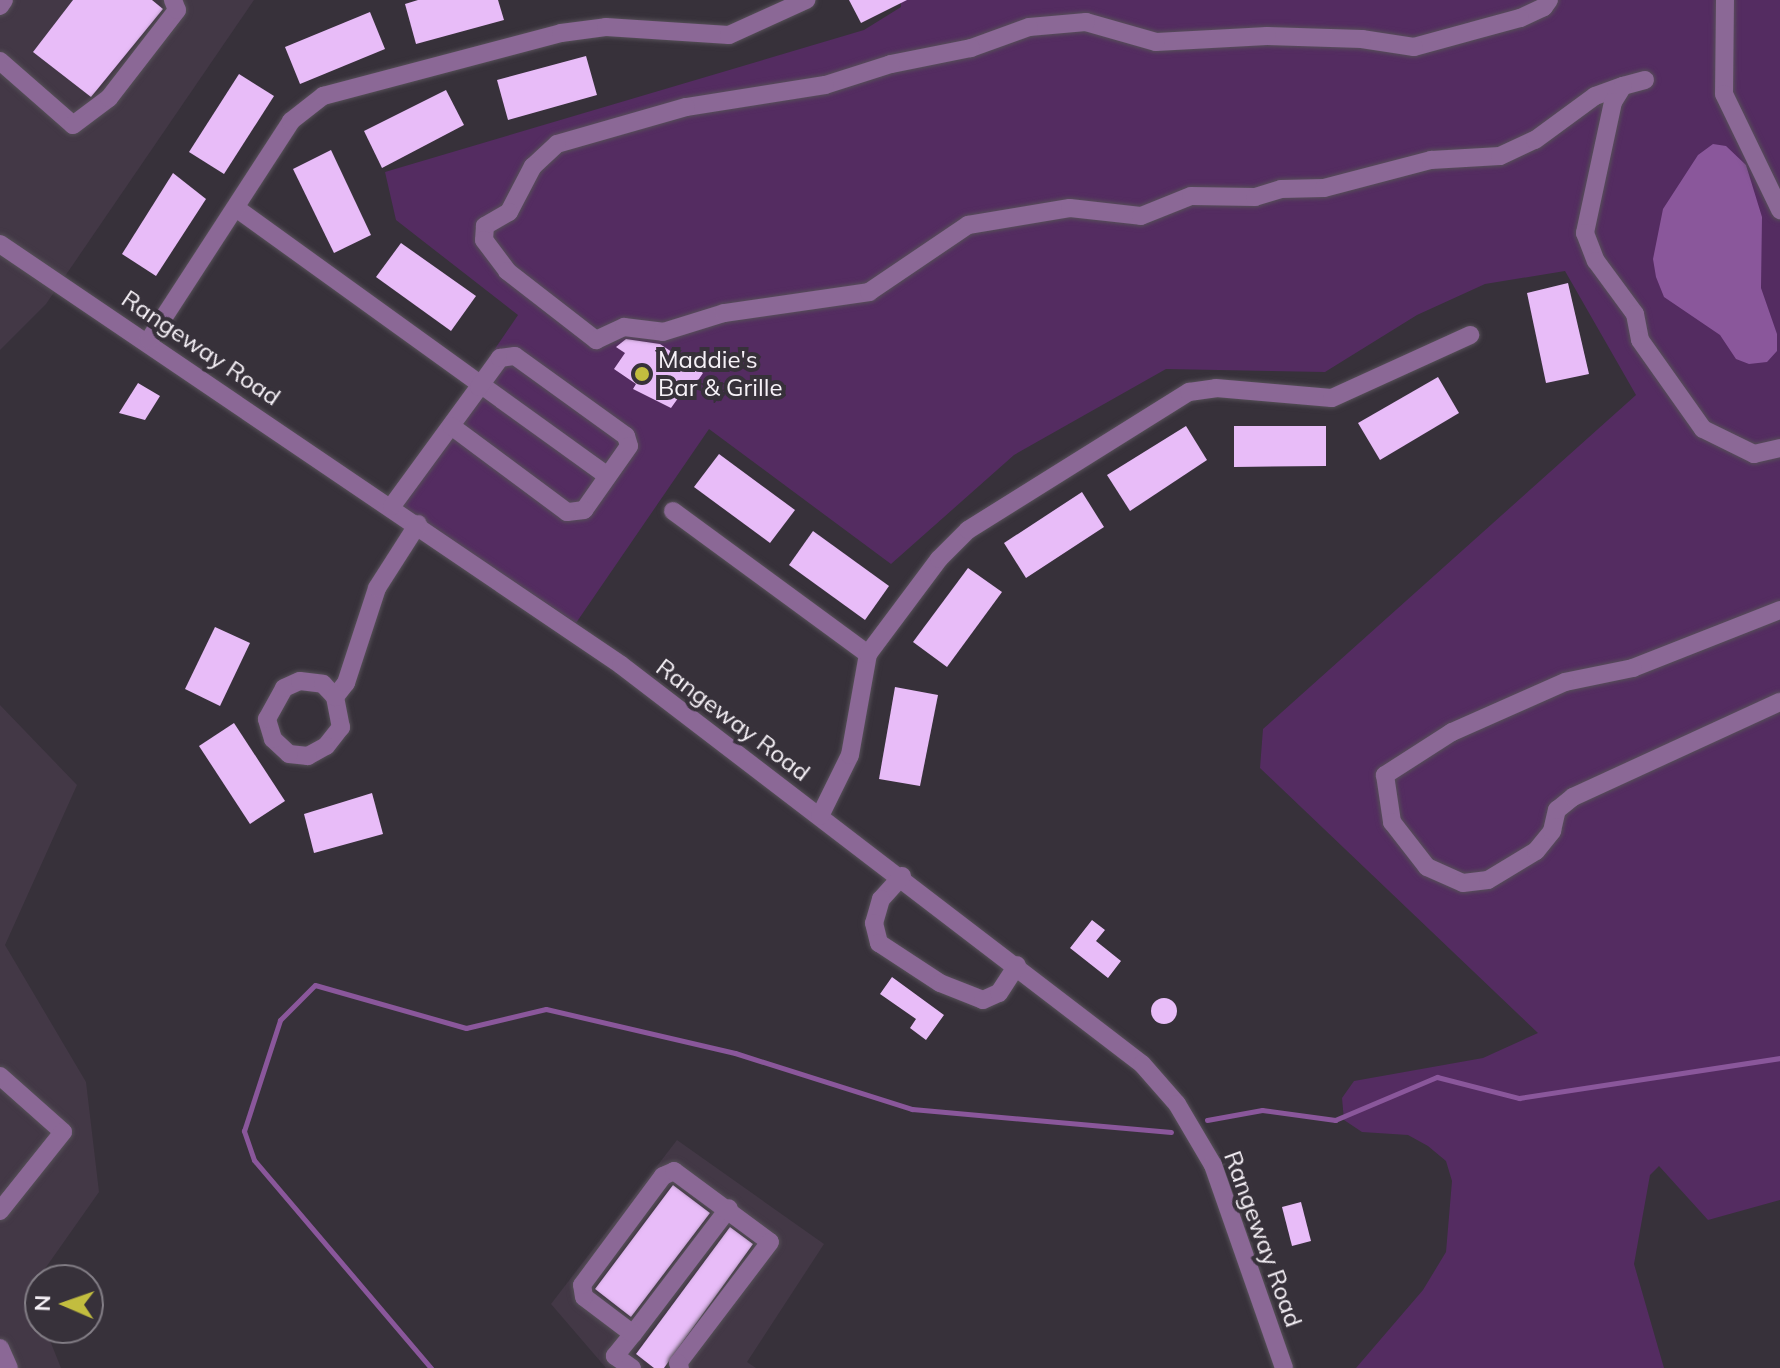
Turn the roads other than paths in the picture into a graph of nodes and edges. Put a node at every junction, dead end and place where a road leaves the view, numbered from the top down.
1 (4, 0) edge
2 (173, 0) edge
3 (806, 0) edge
4 (1549, 0) edge
5 (1725, 0) edge
6 (0, 6) edge
7 (0, 61) edge
8 (1645, 80) dead end
9 (1623, 86) junction
10 (236, 208) junction
11 (1780, 210) edge
12 (0, 244) edge
13 (1470, 335) dead end
14 (149, 340) junction
15 (479, 387) junction
16 (451, 426) junction
17 (1780, 448) edge
18 (608, 476) junction
19 (392, 506) junction
20 (673, 511) dead end
21 (418, 524) junction
22 (1780, 610) edge
23 (868, 654) junction
24 (335, 697) junction
25 (1780, 702) edge
26 (820, 816) junction
27 (902, 876) junction
28 (1017, 965) junction
29 (0, 1076) edge
30 (729, 1208) junction
31 (0, 1211) edge
32 (633, 1334) junction
33 (0, 1348) edge
34 (9, 1368) edge
35 (632, 1368) edge
36 (680, 1368) edge
37 (1284, 1368) edge

1 - 6 street
2 - 7 street
3 - 10 street
4 - 9 street
5 - 11 street
8 - 9 street
9 - 17 street
10 - 14 street
10 - 15 street
12 - 14 street, Rangeway Road
13 - 23 street
14 - 19 street, Rangeway Road
15 - 16 street
15 - 18 street
15 - 18 street
16 - 18 street
16 - 19 street
19 - 21 street, Rangeway Road
20 - 23 street
21 - 24 street
21 - 26 street, Rangeway Road
22 - 25 street
23 - 26 street
24 - 24 street
26 - 27 street, Rangeway Road
27 - 28 street, Rangeway Road
27 - 28 street
28 - 37 street, Rangeway Road
29 - 31 street
30 - 32 street
30 - 32 street
30 - 36 street
32 - 35 street
33 - 34 street

